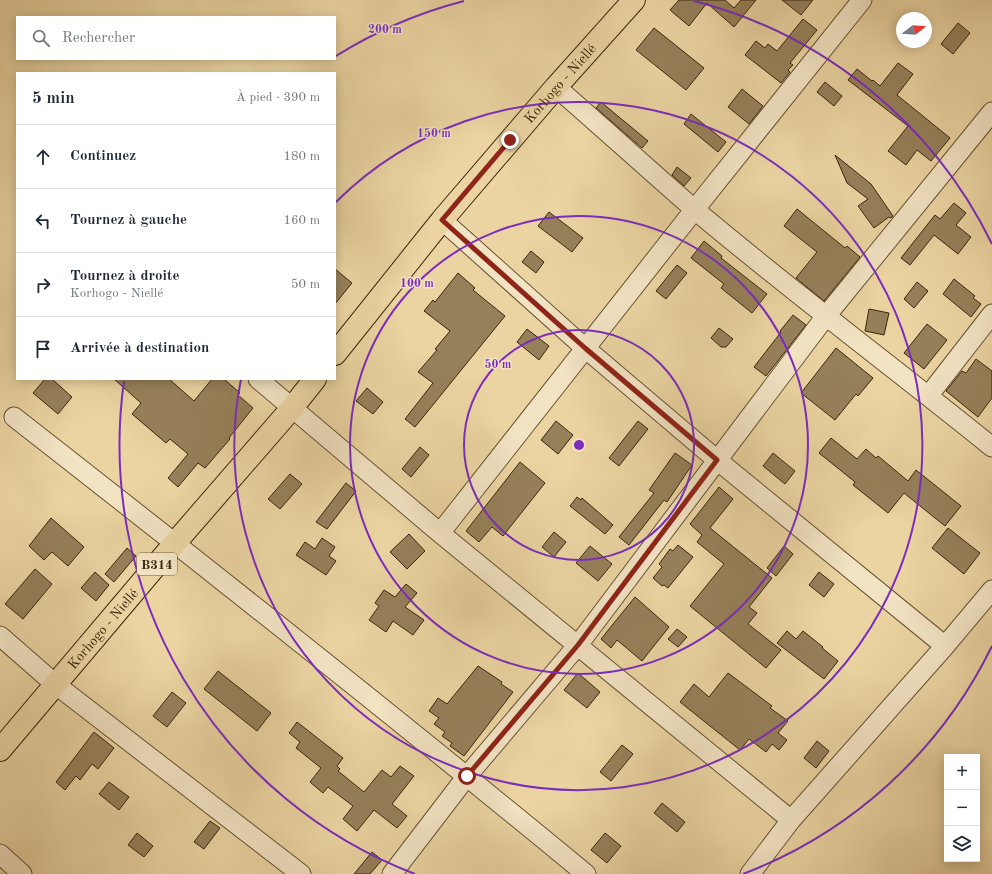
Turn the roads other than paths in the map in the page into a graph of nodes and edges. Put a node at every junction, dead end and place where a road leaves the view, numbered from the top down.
1 (634, 0) edge
2 (862, 0) edge
3 (556, 87) junction
4 (992, 112) edge
5 (695, 209) junction
6 (442, 220) junction
7 (992, 314) edge
8 (826, 316) junction
9 (585, 348) junction
10 (336, 353) edge
11 (259, 380) edge
12 (314, 380) edge
13 (929, 395) junction
14 (292, 408) junction
15 (14, 417) dead end
16 (992, 447) edge
17 (717, 460) junction
18 (440, 533) junction
19 (175, 543) junction
20 (992, 590) edge
21 (0, 636) edge
22 (578, 645) junction
23 (945, 646) junction
24 (55, 684) junction
25 (0, 750) edge
26 (467, 776) junction
27 (791, 820) junction
28 (0, 854) edge
29 (22, 874) edge
30 (301, 874) edge
31 (392, 874) edge
32 (586, 874) edge
33 (750, 874) edge

1 - 3 main road, Korhogo - Niellé
2 - 5 street
3 - 5 street
3 - 6 main road, Korhogo - Niellé
4 - 8 street
5 - 8 street
5 - 9 street
6 - 9 street
6 - 10 main road, Korhogo - Niellé
7 - 13 street
8 - 13 street
8 - 17 street
9 - 17 street
9 - 18 street
11 - 14 street
12 - 14 main road, Korhogo - Niellé / B314
13 - 16 street
14 - 18 street
14 - 19 main road, Korhogo - Niellé / B314
15 - 19 street
17 - 22 street
17 - 23 street
18 - 22 street
19 - 24 main road, Korhogo - Niellé / B314
19 - 26 street
20 - 23 street
21 - 24 street
22 - 26 street
22 - 27 street
23 - 27 street
24 - 25 main road, Korhogo - Niellé / B314
24 - 30 street
26 - 31 street
26 - 32 street
27 - 33 street
28 - 29 street

